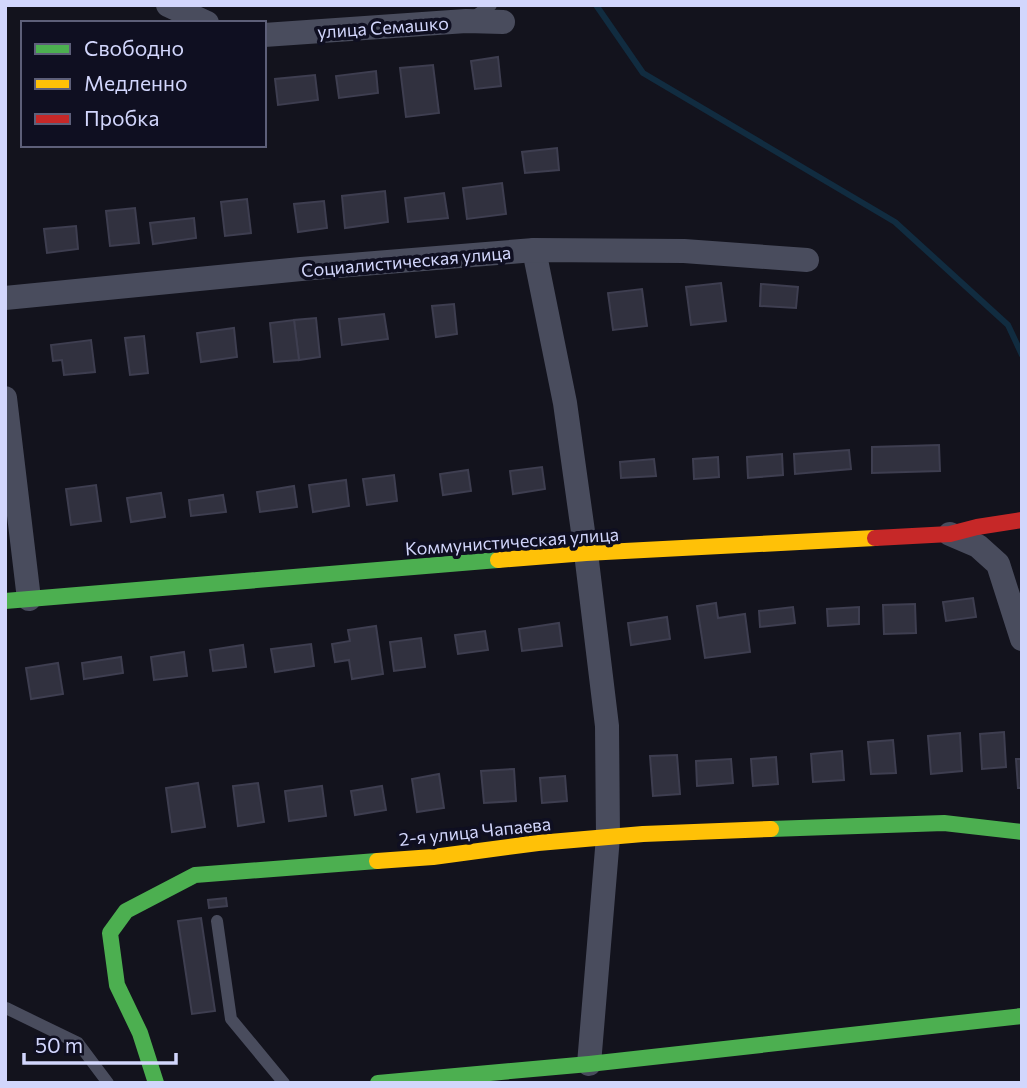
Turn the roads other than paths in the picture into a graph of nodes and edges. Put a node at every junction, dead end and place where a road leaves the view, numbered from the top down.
1 (169, 5) edge
2 (497, 14) edge
3 (203, 21) edge
4 (266, 35) edge
5 (534, 250) junction
6 (807, 260) dead end
7 (5, 298) edge
8 (5, 398) edge
9 (1022, 520) edge
10 (950, 534) junction
11 (586, 553) junction
12 (17, 600) edge
13 (1022, 639) edge
14 (1022, 832) edge
15 (608, 837) junction
16 (217, 920) dead end
17 (6, 1008) edge
18 (1022, 1016) edge
19 (589, 1064) junction
20 (108, 1083) edge
21 (156, 1083) edge
22 (284, 1083) edge
23 (378, 1083) edge

1 - 3 street
2 - 4 street, улица Семашко
5 - 6 street, Социалистическая улица
5 - 7 street, Социалистическая улица
5 - 11 street
8 - 12 street
9 - 10 street, Коммунистическая улица
10 - 11 street, Коммунистическая улица
10 - 13 street
11 - 12 street, Коммунистическая улица
11 - 15 street
14 - 15 street, 2-я улица Чапаева
15 - 19 street
15 - 21 street, 2-я улица Чапаева
16 - 22 lane
17 - 20 lane
18 - 19 street
19 - 23 street

